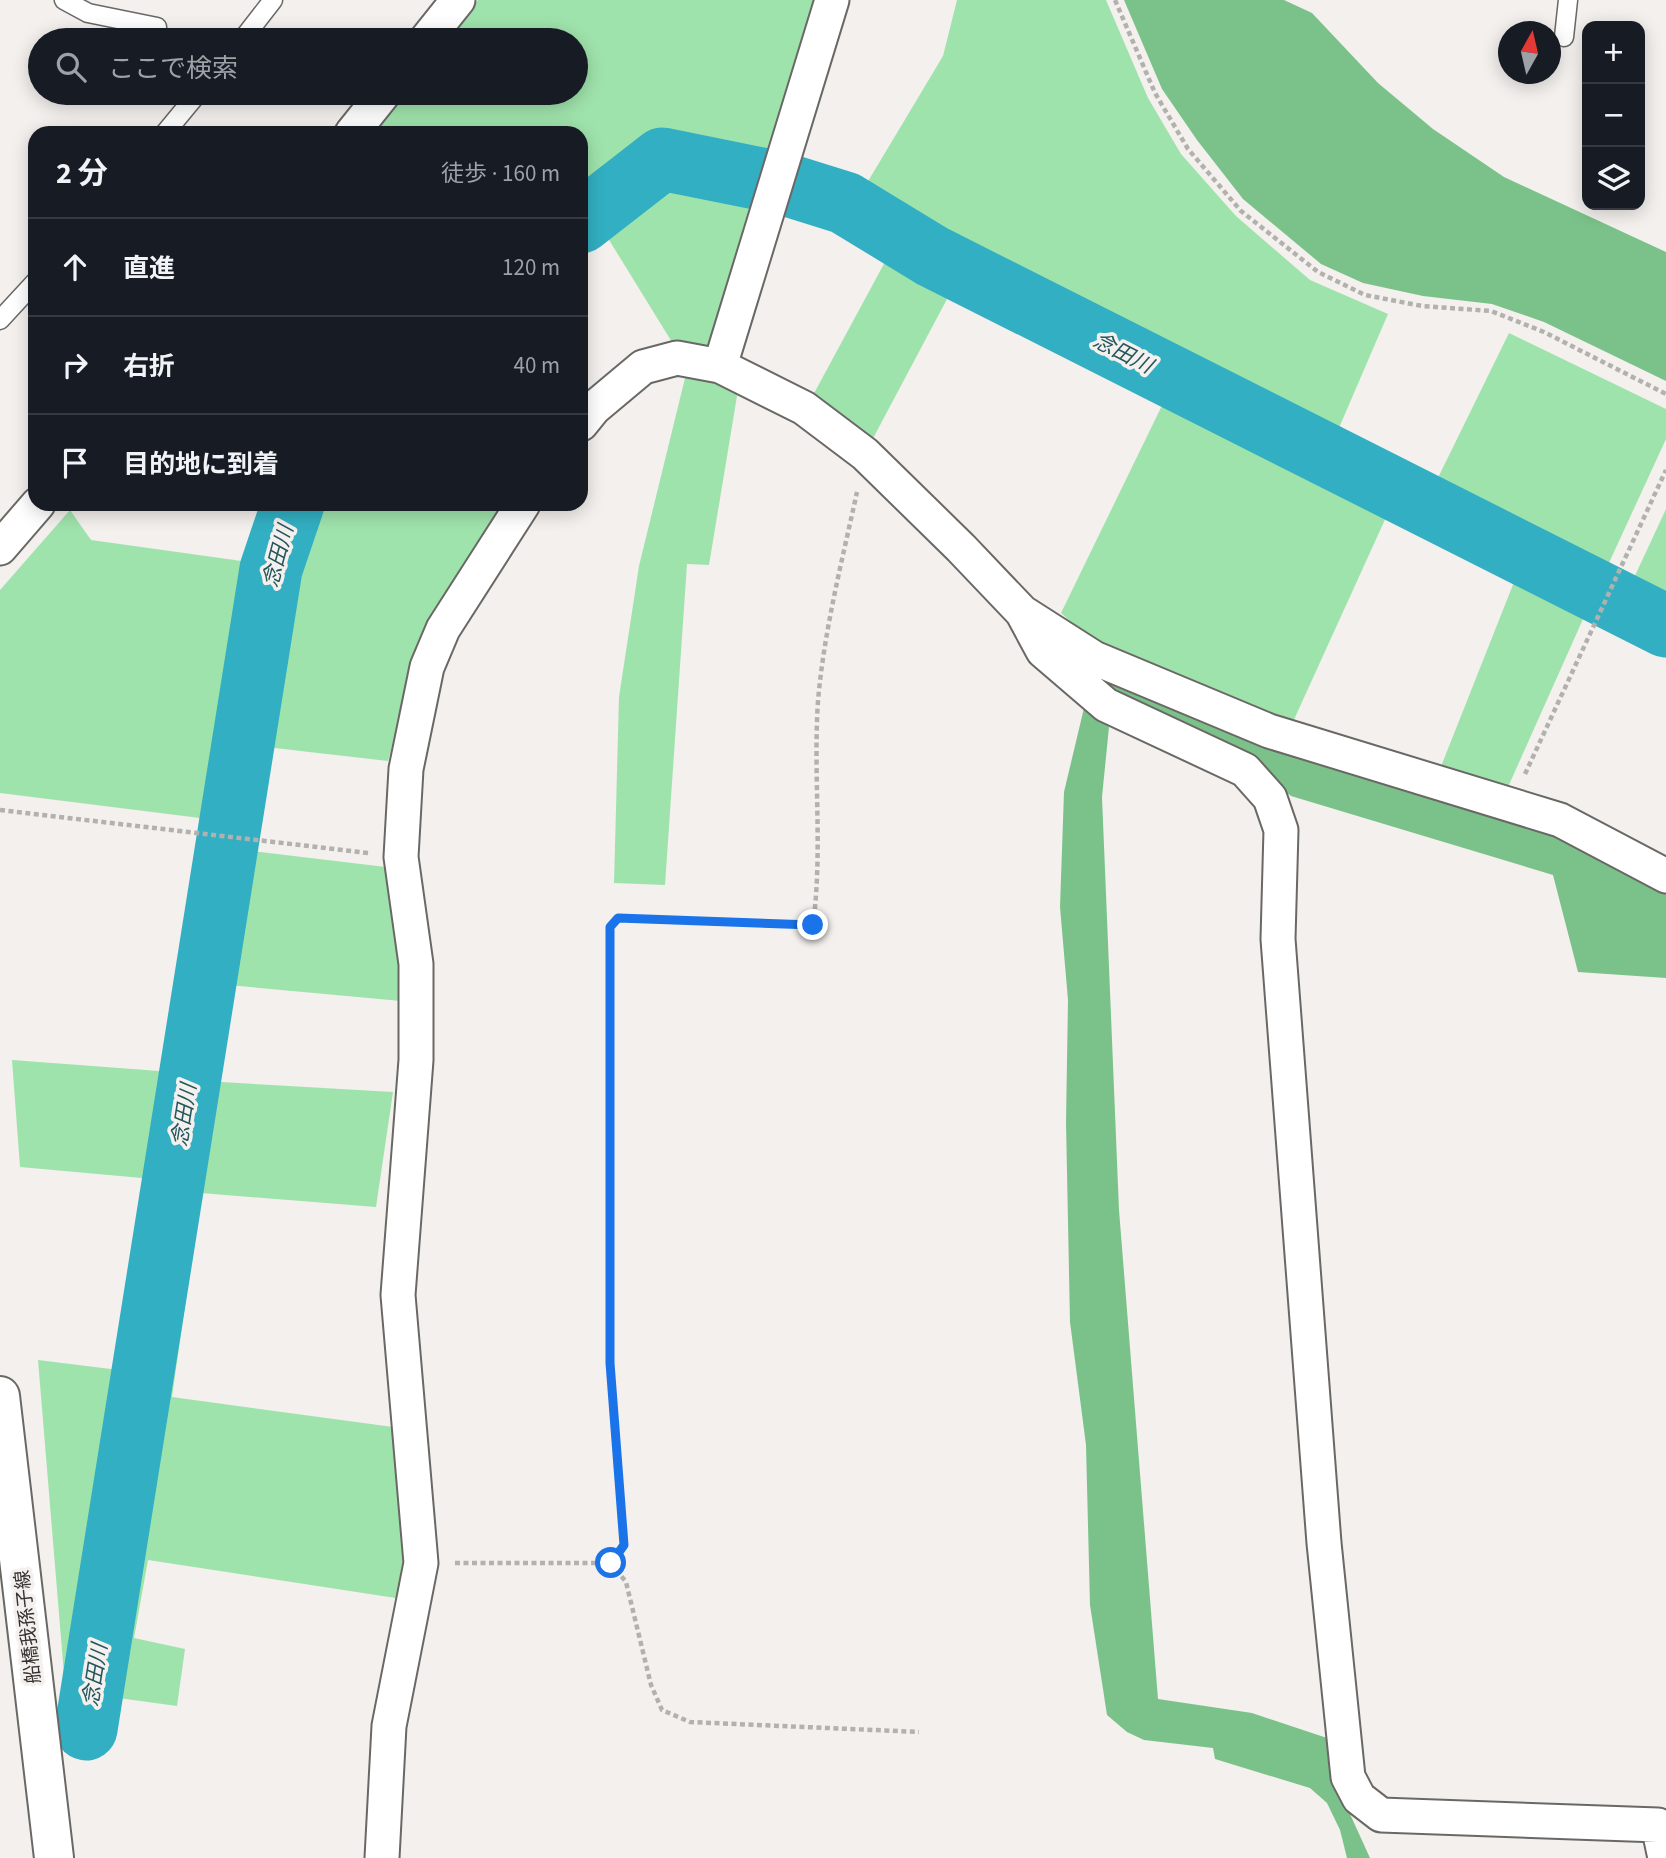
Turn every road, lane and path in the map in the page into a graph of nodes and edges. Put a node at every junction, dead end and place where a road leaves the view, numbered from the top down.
1 (64, 0) edge
2 (273, 0) edge
3 (458, 0) edge
4 (832, 0) edge
5 (1115, 0) edge
6 (1568, 0) edge
7 (157, 27) dead end
8 (251, 28) edge
9 (436, 28) edge
10 (1564, 37) dead end
11 (188, 105) edge
12 (374, 105) edge
13 (170, 126) edge
14 (358, 126) edge
15 (28, 290) edge
16 (0, 320) edge
17 (720, 366) junction
18 (1666, 394) edge
19 (588, 415) edge
20 (865, 454) junction
21 (1666, 470) edge
22 (32, 511) edge
23 (519, 511) edge
24 (0, 548) edge
25 (1022, 612) junction
26 (1510, 805) junction
27 (0, 810) edge
28 (401, 858) junction
29 (1666, 876) edge
30 (0, 1396) edge
31 (421, 1563) junction
32 (611, 1563) junction
33 (919, 1732) dead end
34 (54, 1858) edge
35 (382, 1858) edge
36 (1665, 1858) edge

1 - 7 lane
2 - 8 lane
3 - 9 street
4 - 17 street
5 - 18 path
6 - 10 lane
11 - 13 lane
12 - 14 street
15 - 16 lane
17 - 19 street
17 - 20 street
20 - 25 street
20 - 32 path
21 - 26 path
22 - 24 street
23 - 28 street
25 - 26 street
25 - 36 street
26 - 29 street
27 - 28 path
28 - 31 street
30 - 34 main road, 船橋我孫子線
31 - 32 path
31 - 35 street
32 - 33 path

